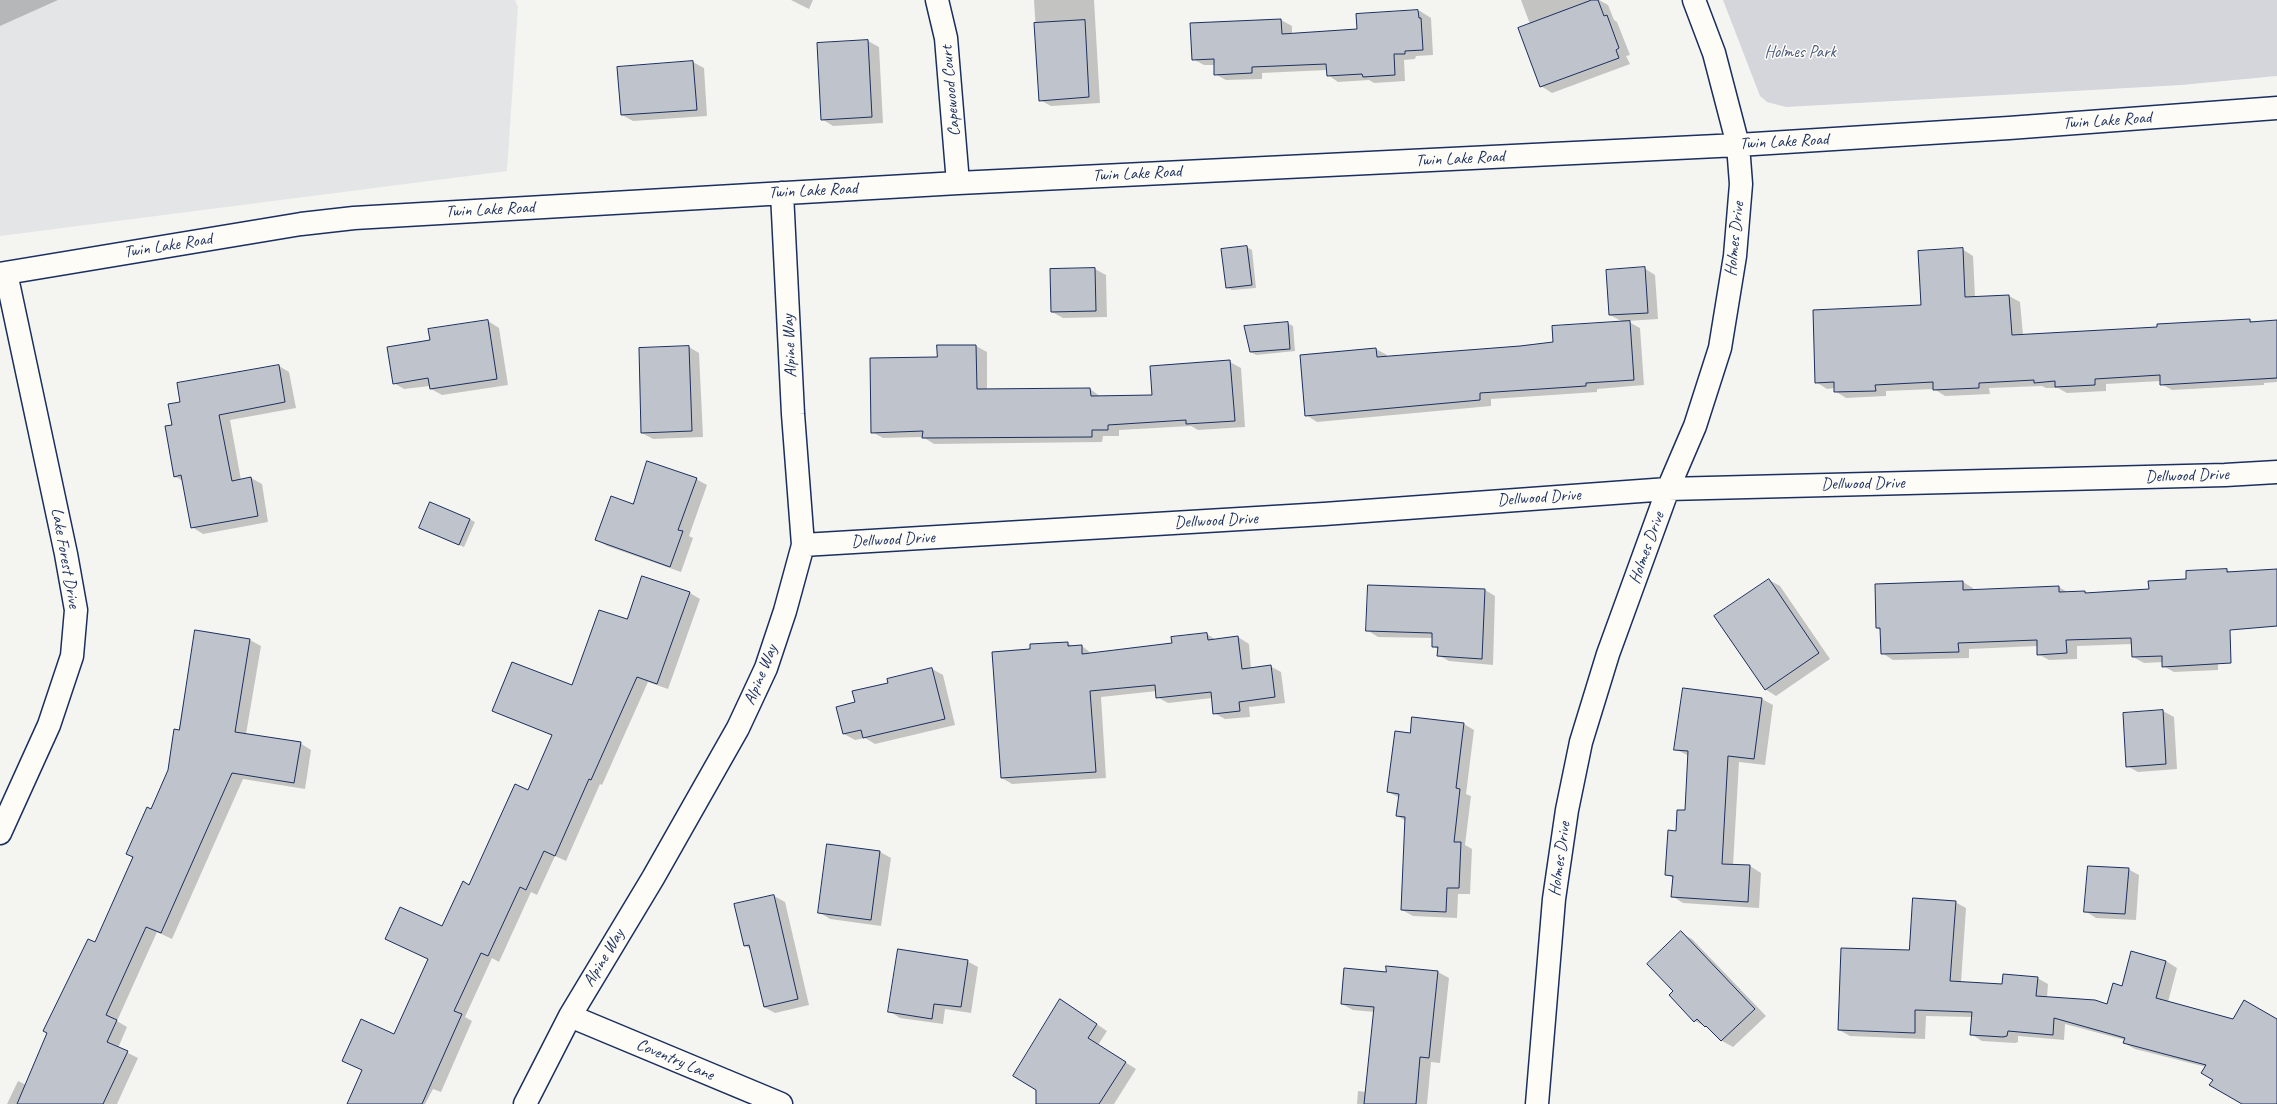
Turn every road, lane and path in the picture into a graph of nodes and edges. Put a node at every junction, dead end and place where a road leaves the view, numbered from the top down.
1 (937, 0) edge
2 (1694, 0) edge
3 (2277, 108) edge
4 (1738, 145) junction
5 (958, 183) junction
6 (782, 193) junction
7 (3, 274) edge
8 (2277, 472) edge
9 (1668, 489) junction
10 (803, 545) junction
11 (0, 834) edge
12 (570, 1016) junction
13 (525, 1104) edge
14 (781, 1104) edge
15 (1537, 1104) edge

1 - 5 street, Capewood Court
2 - 4 street, Holmes Drive
3 - 4 street, Twin Lake Road
4 - 5 street, Twin Lake Road
4 - 9 street, Holmes Drive
5 - 6 street, Twin Lake Road
6 - 7 street, Twin Lake Road
6 - 10 street, Alpine Way
7 - 11 street, Lake Forest Drive
8 - 9 street, Dellwood Drive
9 - 10 street, Dellwood Drive
9 - 15 street, Holmes Drive
10 - 12 street, Alpine Way
12 - 13 street, Alpine Way
12 - 14 street, Coventry Lane

